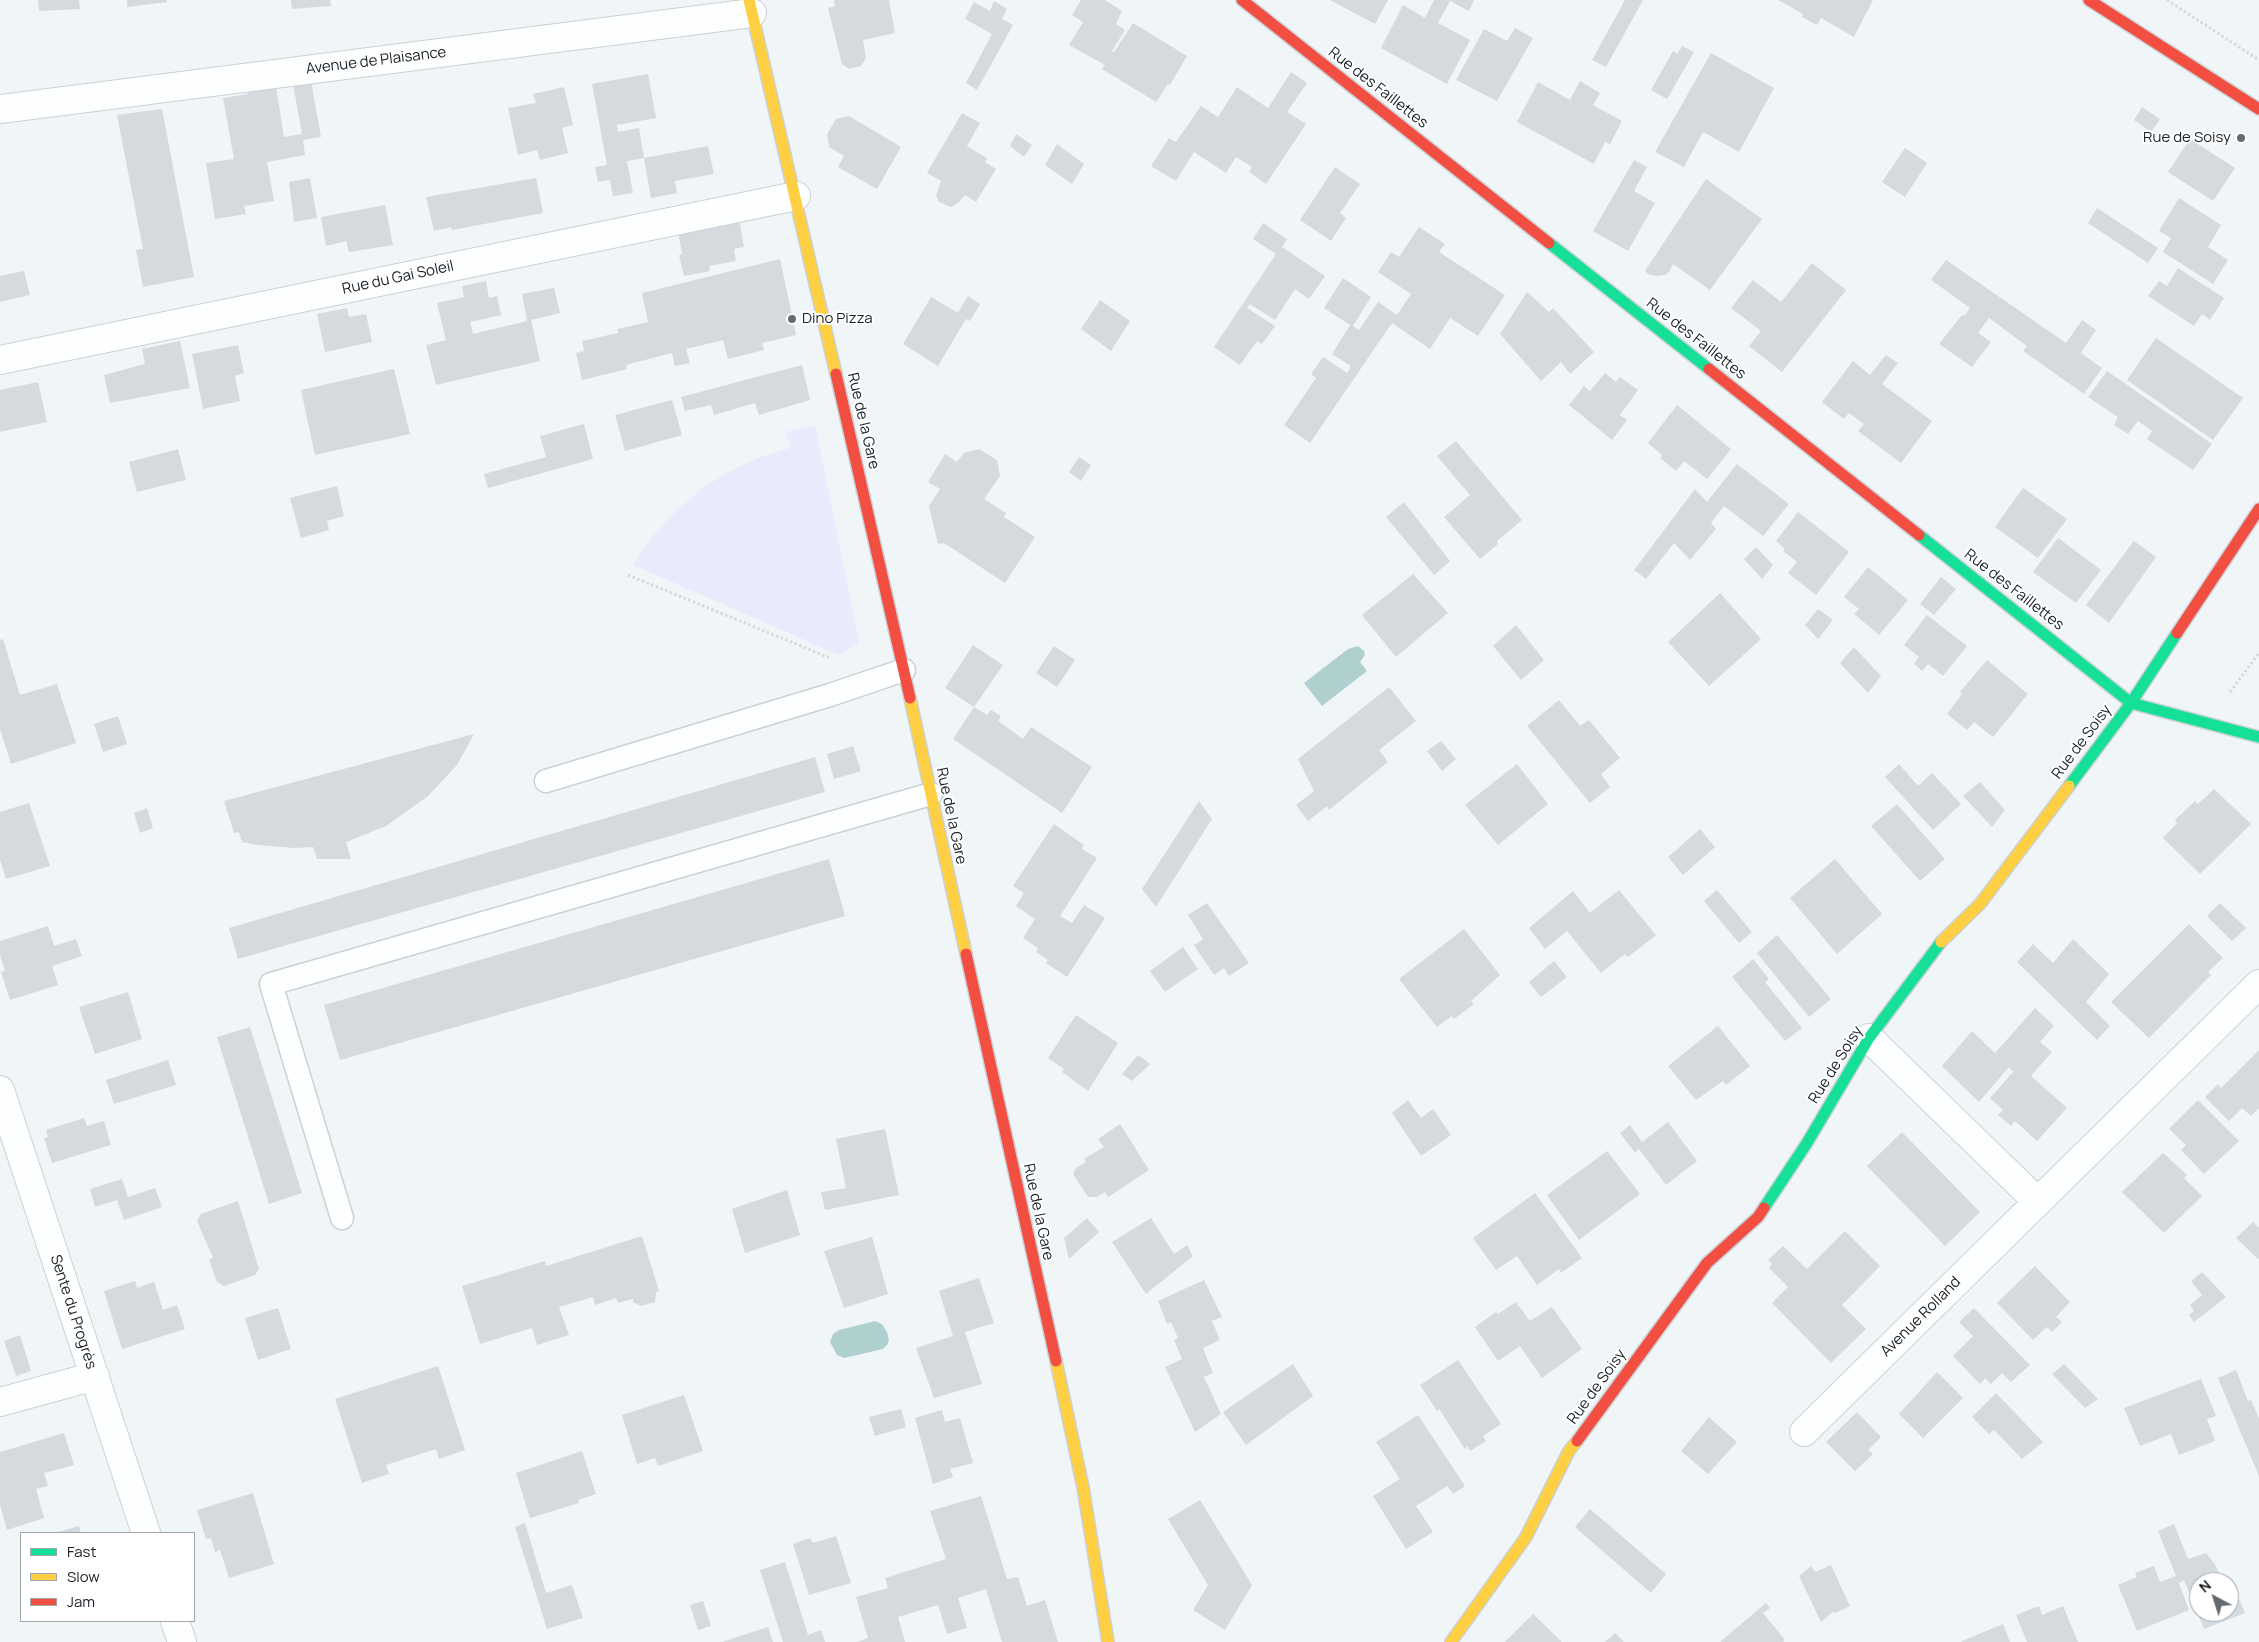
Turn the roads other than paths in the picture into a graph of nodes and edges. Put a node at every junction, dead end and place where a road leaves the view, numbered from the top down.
1 (1242, 0) edge
2 (2089, 0) edge
3 (750, 6) edge
4 (0, 109) edge
5 (2259, 109) edge
6 (796, 196) junction
7 (0, 360) edge
8 (2259, 509) edge
9 (904, 670) junction
10 (2131, 703) junction
11 (2259, 738) edge
12 (546, 781) dead end
13 (931, 794) junction
14 (2259, 984) edge
15 (1869, 1038) junction
16 (0, 1090) edge
17 (2038, 1202) junction
18 (342, 1218) dead end
19 (95, 1376) junction
20 (0, 1402) edge
21 (1804, 1432) dead end
22 (146, 1532) edge
23 (175, 1622) edge
24 (182, 1642) edge
25 (1108, 1642) edge
26 (1451, 1642) edge

1 - 10 street, Rue des Faillettes
2 - 5 street
3 - 4 street, Avenue de Plaisance
3 - 6 street, Rue de la Gare
6 - 7 street, Rue du Gai Soleil
6 - 9 street, Rue de la Gare
8 - 10 street, Rue de Soisy
9 - 12 lane
9 - 13 street, Rue de la Gare
10 - 11 street
10 - 15 street, Rue de Soisy
13 - 18 lane
13 - 25 street, Rue de la Gare
14 - 17 street, Avenue Rolland
15 - 17 street
15 - 26 street, Rue de Soisy
16 - 19 street, Sente du Progrès
17 - 21 street, Avenue Rolland
19 - 20 street
19 - 22 street, Sente du Progrès
23 - 24 street

